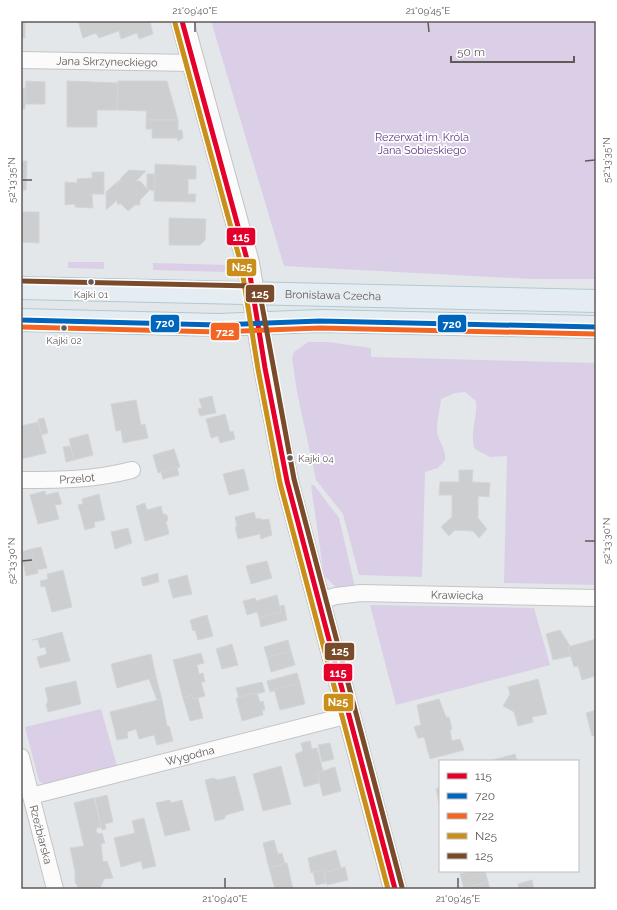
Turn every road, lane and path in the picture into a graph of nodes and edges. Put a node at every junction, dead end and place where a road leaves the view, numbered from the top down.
1 (182, 21) edge
2 (21, 60) edge
3 (193, 63) junction
4 (21, 288) edge
5 (253, 293) junction
6 (596, 300) edge
7 (21, 320) edge
8 (257, 323) junction
9 (596, 327) edge
10 (132, 470) dead end
11 (21, 480) edge
12 (596, 598) edge
13 (319, 601) junction
14 (349, 714) junction
15 (21, 757) edge
16 (31, 796) junction
17 (55, 889) edge
18 (395, 889) edge

1 - 3 street
2 - 3 street, Jana Skrzyneckiego
3 - 5 street
4 - 5 main road, Bronisława Czecha
5 - 6 main road, Bronisława Czecha
5 - 8 street
7 - 8 main road
8 - 9 main road
8 - 13 street
10 - 11 street, Przelot
12 - 13 street, Krawiecka
13 - 14 street
14 - 16 street, Wygodna
14 - 18 street
15 - 16 street, Rzeźbiarska
16 - 17 street, Rzeźbiarska

